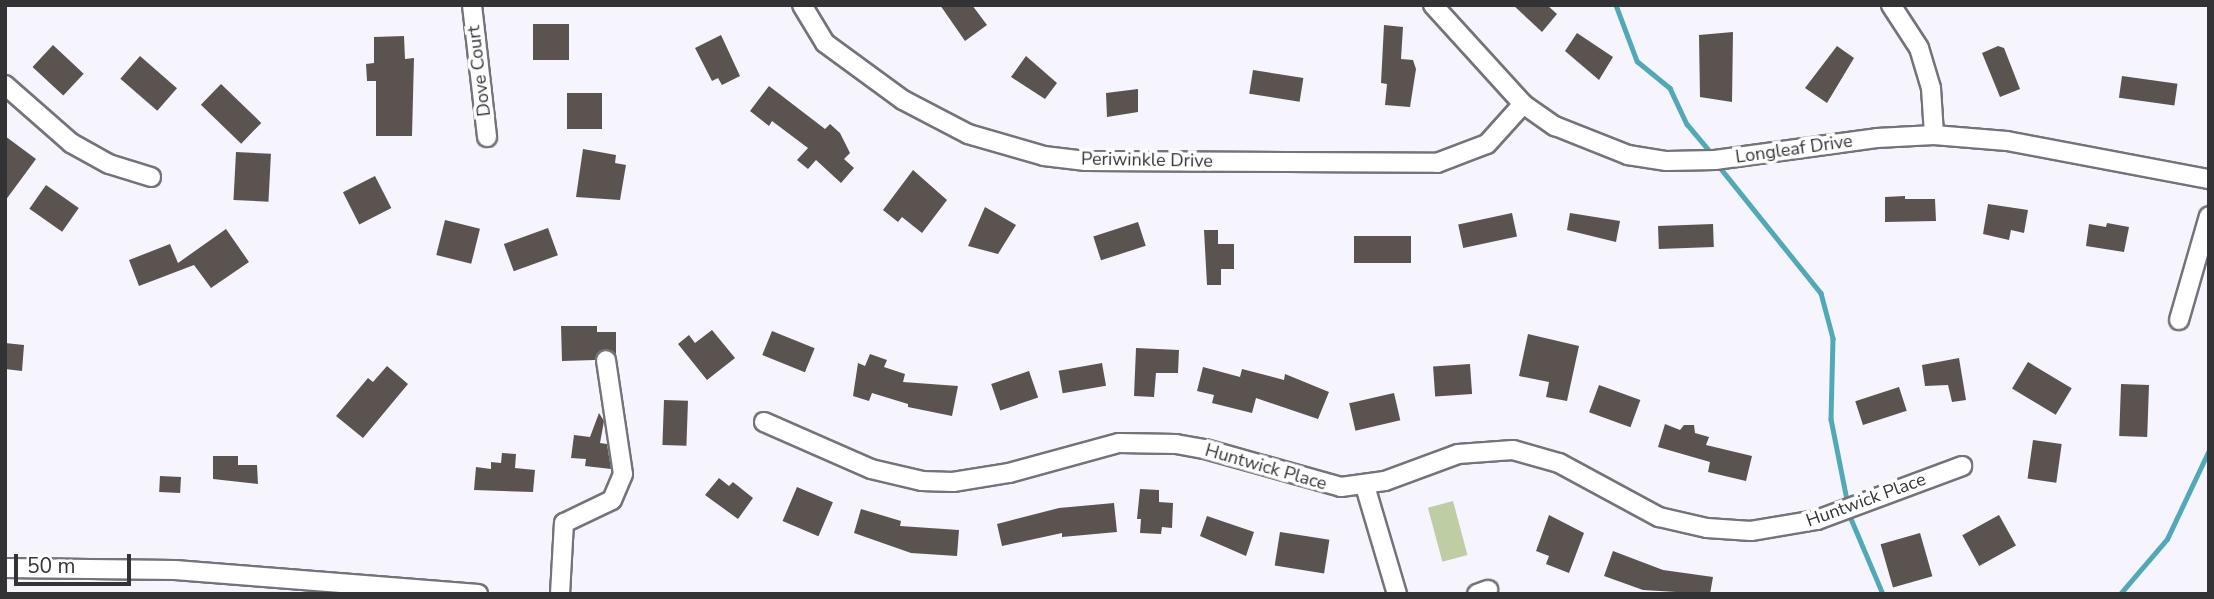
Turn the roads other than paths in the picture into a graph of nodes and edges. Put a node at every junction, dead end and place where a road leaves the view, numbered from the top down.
1 (472, 5) edge
2 (802, 5) edge
3 (1433, 5) edge
4 (1891, 5) edge
5 (5, 85) edge
6 (1523, 104) junction
7 (1934, 135) junction
8 (487, 137) dead end
9 (151, 177) dead end
10 (2209, 179) edge
11 (2209, 216) edge
12 (2179, 320) dead end
13 (606, 360) dead end
14 (764, 422) dead end
15 (1962, 466) dead end
16 (1365, 486) junction
17 (5, 568) edge
18 (478, 594) edge
19 (560, 594) edge
20 (1397, 594) edge

1 - 8 street, Dove Court
2 - 6 street, Periwinkle Drive
3 - 6 street, Longleaf Drive
4 - 7 street
5 - 9 street
6 - 7 street, Longleaf Drive
7 - 10 street, Longleaf Drive
11 - 12 street
13 - 19 street
14 - 16 street, Huntwick Place
15 - 16 street, Huntwick Place
16 - 20 street
17 - 18 street

